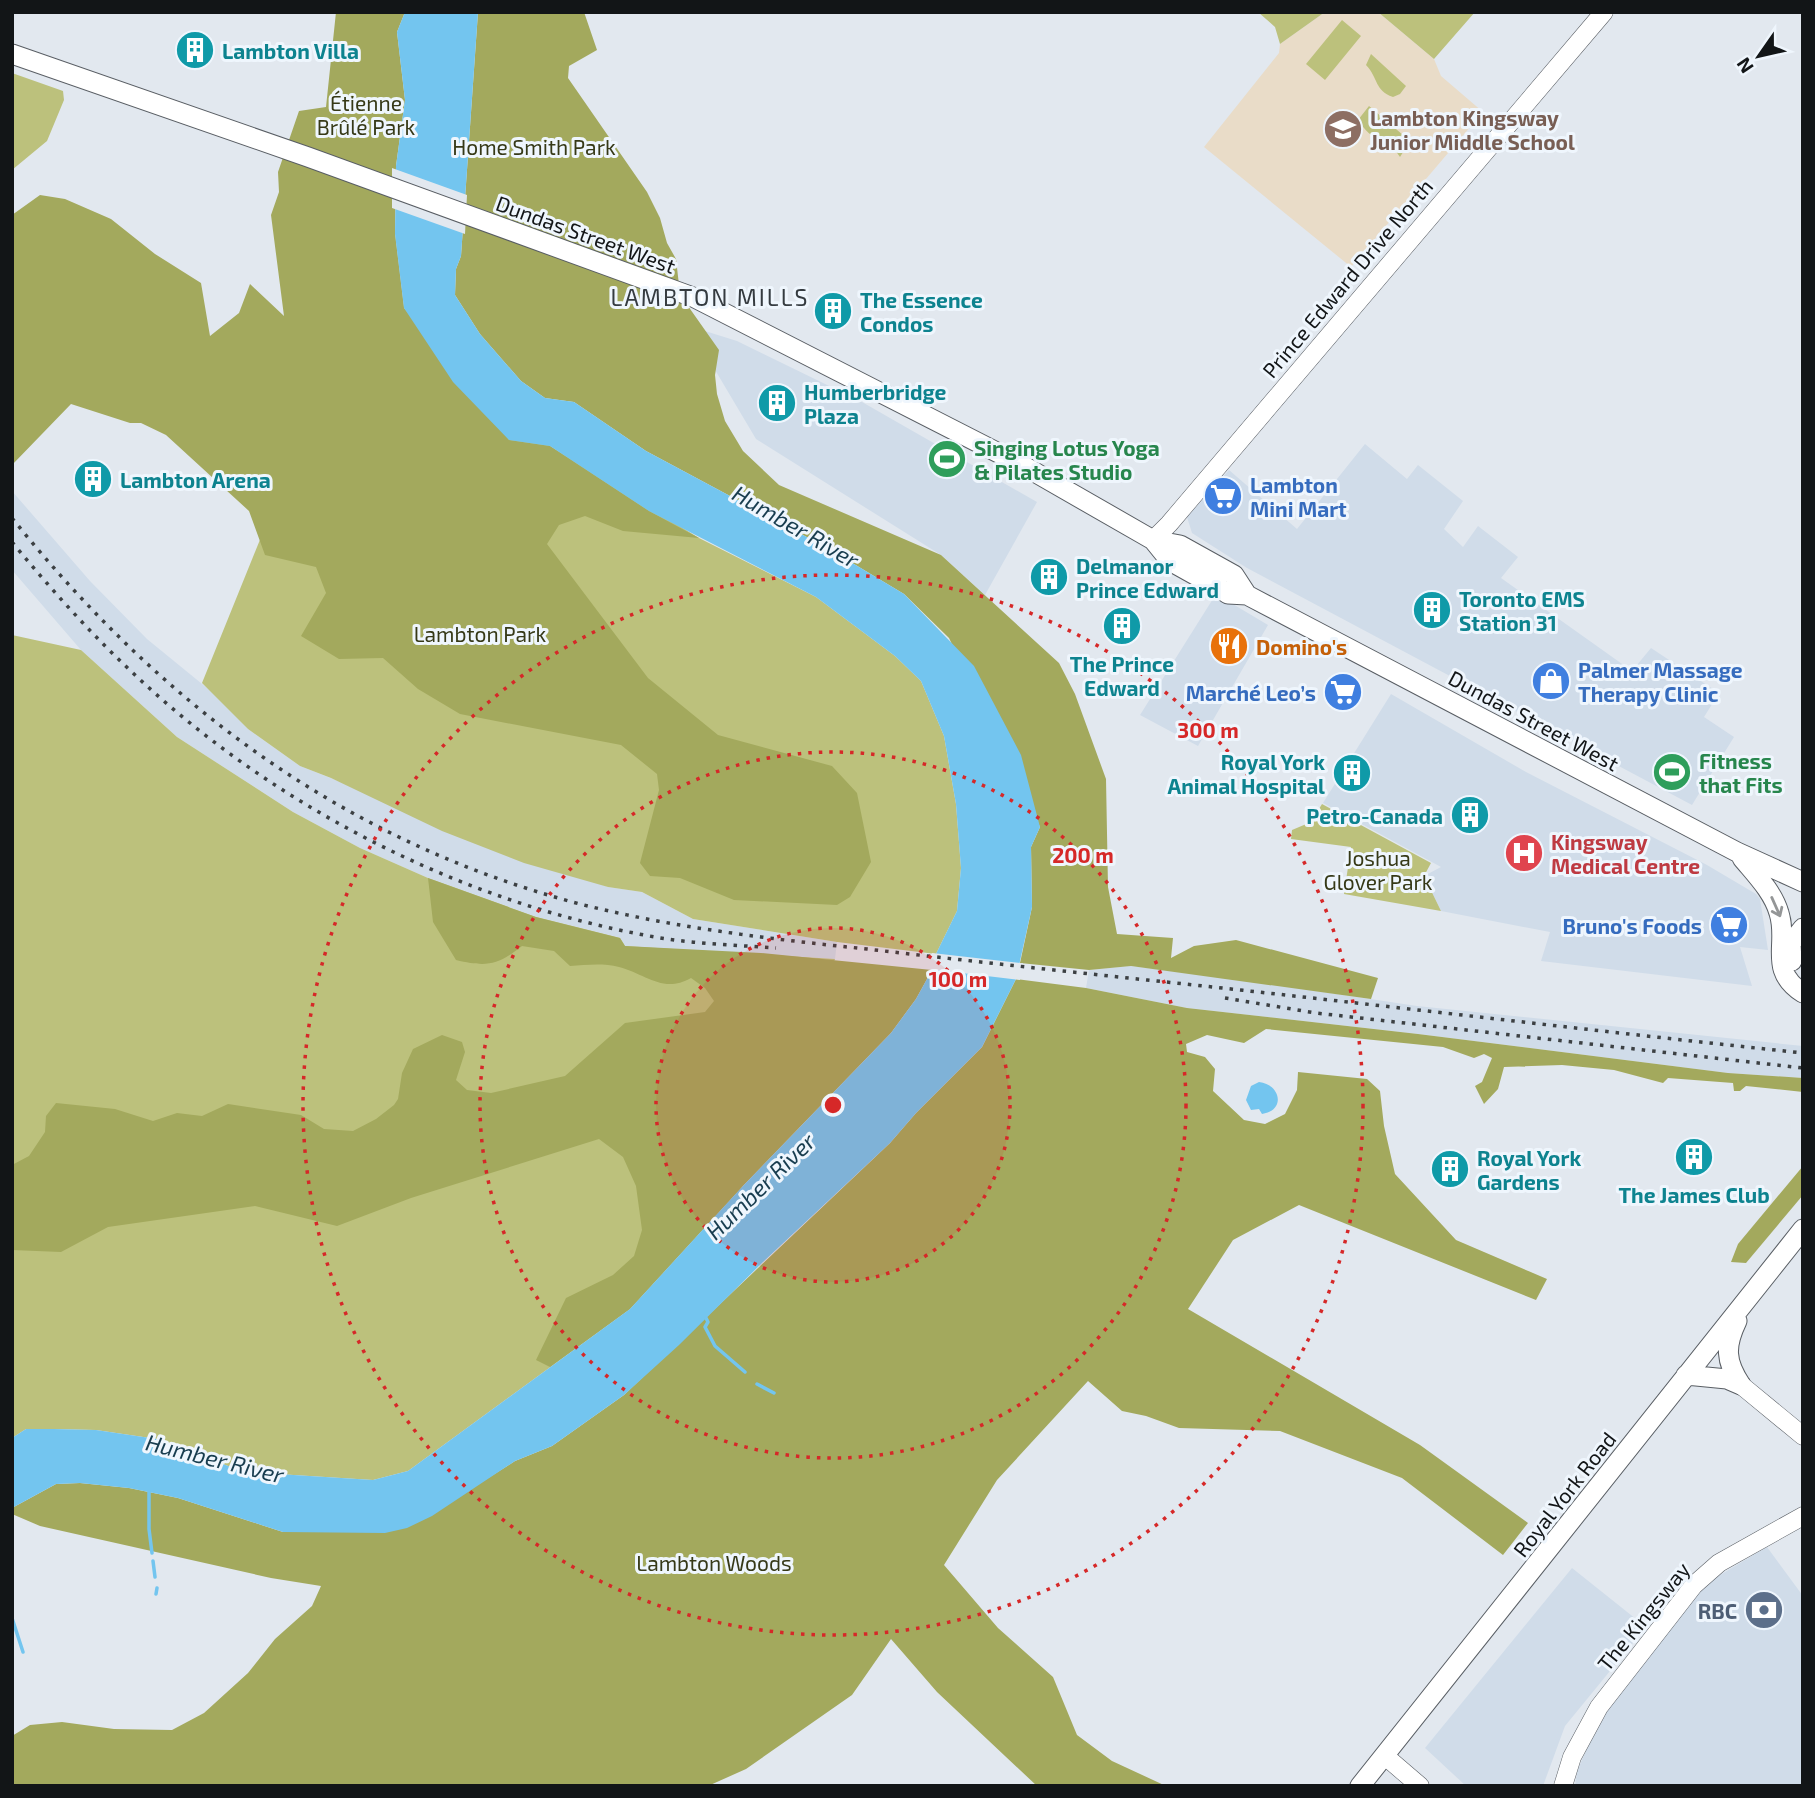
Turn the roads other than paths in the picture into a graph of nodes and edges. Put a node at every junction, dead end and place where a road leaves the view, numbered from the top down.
1 (1604, 12) edge
2 (12, 54) edge
3 (1153, 540) junction
4 (1737, 852) junction
5 (1803, 882) edge
6 (1803, 928) edge
7 (1803, 979) edge
8 (1803, 993) edge
9 (1803, 1229) edge
10 (1747, 1298) junction
11 (1686, 1375) junction
12 (1741, 1385) junction
13 (1803, 1436) edge
14 (1803, 1516) edge
15 (1385, 1756) junction
16 (1360, 1786) edge
17 (1420, 1786) edge
18 (1563, 1786) edge

1 - 3 street, Prince Edward Drive North
2 - 3 main road, Dundas Street West
3 - 4 main road, Dundas Street West
4 - 5 main road, Dundas Street West
4 -> 8 main road
6 - 7 main road
9 - 10 main road, Royal York Road
10 - 11 main road, Royal York Road
10 - 12 main road
11 - 12 main road
11 - 15 main road, Royal York Road
12 - 13 street
14 - 18 street, The Kingsway
15 - 16 main road, Royal York Road
15 - 17 street

